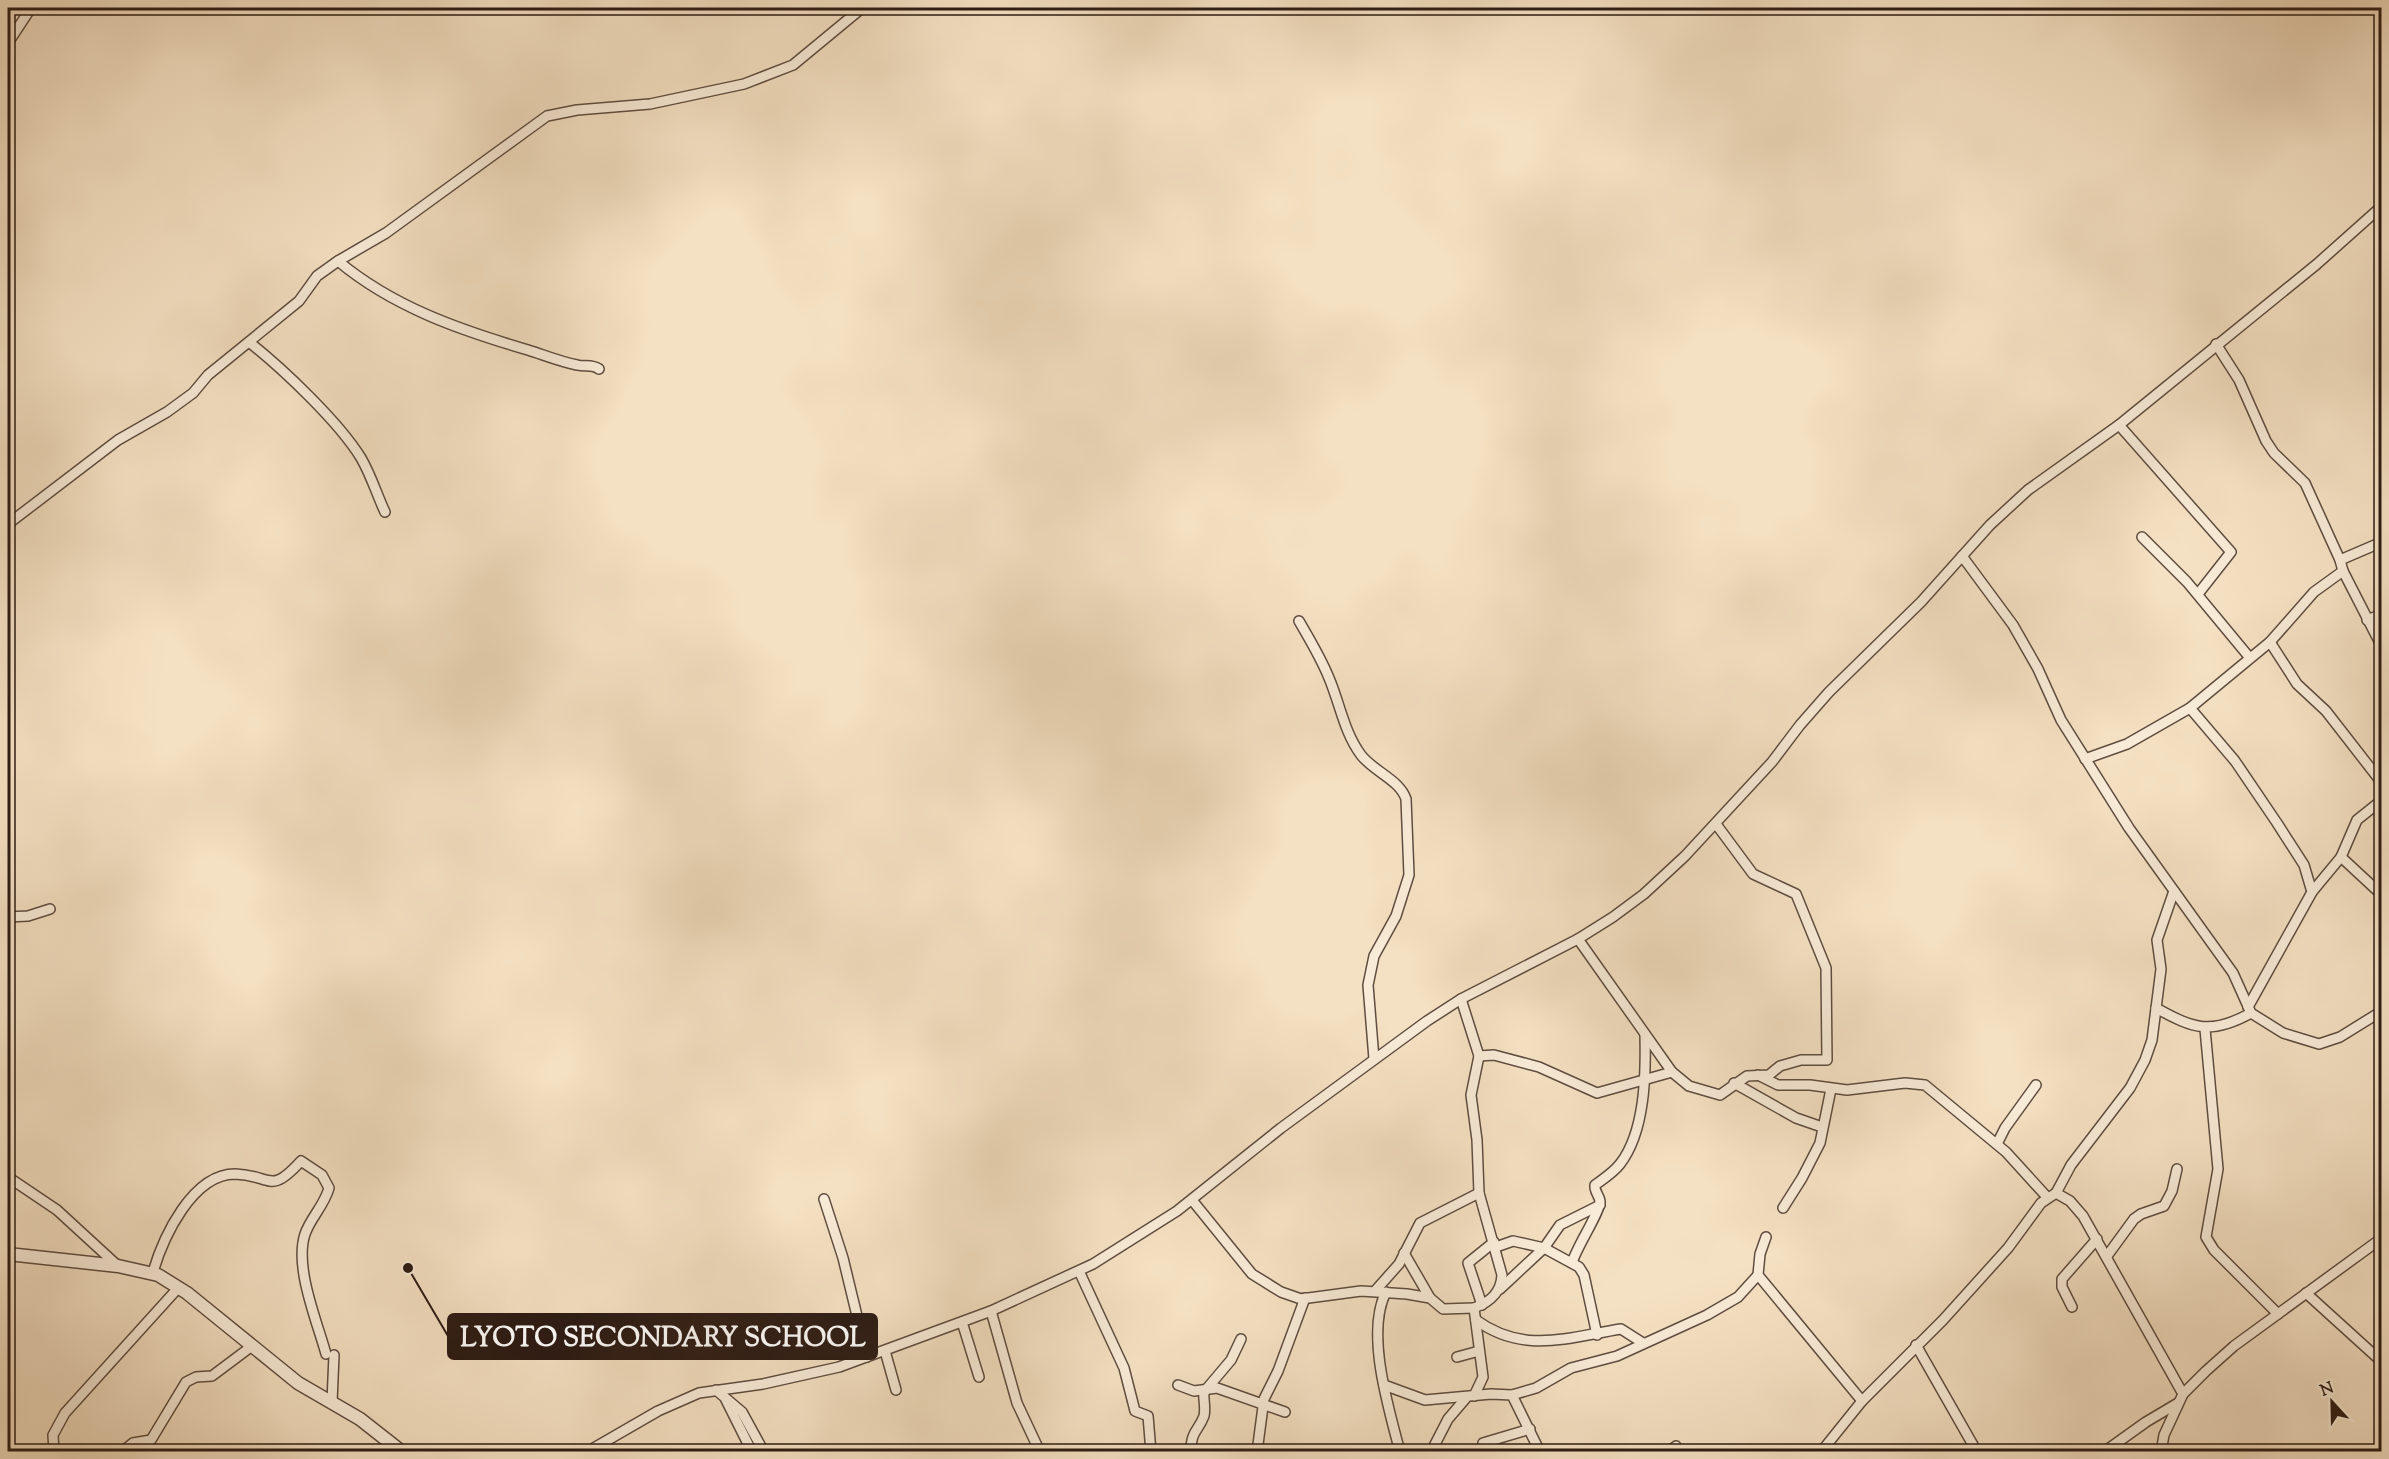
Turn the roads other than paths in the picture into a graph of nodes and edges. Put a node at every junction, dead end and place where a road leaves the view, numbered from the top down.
1 (31, 8) edge
2 (862, 8) edge
3 (8, 43) edge
4 (2382, 206) edge
5 (338, 261) junction
6 (249, 342) junction
7 (2216, 344) junction
8 (599, 369) dead end
9 (2119, 425) junction
10 (386, 512) dead end
11 (8, 524) edge
12 (2142, 537) dead end
13 (2382, 542) edge
14 (1962, 556) junction
15 (2340, 560) junction
16 (2343, 571) junction
17 (2198, 594) junction
18 (2382, 614) edge
19 (2367, 620) junction
20 (1299, 621) dead end
21 (2270, 642) junction
22 (2382, 647) edge
23 (2250, 658) junction
24 (2190, 708) junction
25 (2085, 759) junction
26 (2382, 783) edge
27 (2382, 800) edge
28 (1716, 824) junction
29 (2341, 857) junction
30 (2174, 891) junction
31 (2312, 892) junction
32 (2382, 895) edge
33 (50, 909) dead end
34 (8, 917) edge
35 (1578, 939) junction
36 (1461, 999) junction
37 (2156, 1008) junction
38 (2249, 1010) junction
39 (2382, 1011) edge
40 (2205, 1029) junction
41 (1646, 1035) junction
42 (1479, 1056) junction
43 (1374, 1059) junction
44 (1672, 1072) junction
45 (1758, 1074) junction
46 (1645, 1080) junction
47 (1734, 1083) junction
48 (2036, 1085) dead end
49 (1831, 1089) junction
50 (1822, 1127) junction
51 (1997, 1144) junction
52 (2177, 1169) dead end
53 (8, 1178) edge
54 (1479, 1193) junction
55 (2051, 1195) junction
56 (824, 1199) dead end
57 (1192, 1200) junction
58 (1600, 1205) junction
59 (1783, 1208) dead end
60 (1766, 1237) dead end
61 (2382, 1238) edge
62 (2097, 1239) junction
63 (1495, 1245) junction
64 (1544, 1248) junction
65 (1404, 1253) junction
66 (8, 1254) edge
67 (2107, 1256) junction
68 (1572, 1263) junction
69 (118, 1266) junction
70 (1079, 1271) junction
71 (153, 1272) junction
72 (1758, 1275) junction
73 (179, 1287) junction
74 (1500, 1289) junction
75 (1375, 1291) junction
76 (1386, 1292) junction
77 (2306, 1293) junction
78 (1305, 1298) junction
79 (1430, 1298) junction
80 (1478, 1306) junction
81 (2072, 1307) dead end
82 (991, 1311) junction
83 (2278, 1314) junction
84 (1476, 1320) junction
85 (962, 1322) junction
86 (1597, 1335) junction
87 (1241, 1339) dead end
88 (1643, 1343) junction
89 (1916, 1345) junction
90 (252, 1346) junction
91 (885, 1351) junction
92 (1479, 1351) junction
93 (867, 1357) junction
94 (1457, 1357) dead end
95 (2382, 1362) edge
96 (979, 1377) dead end
97 (1178, 1385) dead end
98 (1384, 1385) junction
99 (1208, 1387) junction
100 (716, 1390) junction
101 (896, 1390) dead end
102 (1512, 1395) junction
103 (724, 1396) junction
104 (1470, 1397) junction
105 (2181, 1399) junction
106 (1862, 1401) junction
107 (332, 1402) junction
108 (1263, 1404) junction
109 (1285, 1412) dead end
110 (1530, 1430) junction
111 (1483, 1443) dead end
112 (750, 1450) edge
113 (54, 1452) edge
114 (122, 1452) edge
115 (402, 1452) edge
116 (587, 1452) edge
117 (764, 1452) edge
118 (1040, 1452) edge
119 (1151, 1452) edge
120 (1191, 1452) edge
121 (1257, 1452) edge
122 (1400, 1452) edge
123 (1431, 1452) edge
124 (1540, 1452) edge
125 (1821, 1452) edge
126 (1977, 1452) edge
127 (2104, 1452) edge
128 (2161, 1452) edge

1 - 3 street
2 - 5 street
4 - 7 street
5 - 6 street
5 - 8 street
6 - 10 street
6 - 11 street
7 - 9 street
7 - 15 street
9 - 14 street
9 - 17 street
12 - 17 street
13 - 15 street
14 - 25 street
14 - 28 street
15 - 16 street
16 - 19 street
16 - 21 street
17 - 23 street
18 - 19 street
19 - 22 street
20 - 43 street
21 - 23 street
21 - 26 street
23 - 24 street
24 - 25 street
24 - 31 street
25 - 30 street
27 - 29 street
28 - 35 street
28 - 45 street
29 - 31 street
29 - 32 street
30 - 37 street
30 - 38 street
31 - 38 street
33 - 34 street
35 - 36 street
35 - 41 street
36 - 42 street
36 - 43 street
37 - 40 street
37 - 55 street
38 - 39 street
38 - 40 street
40 - 83 street
41 - 44 street
41 - 46 street
42 - 46 street
42 - 54 street
43 - 57 street
44 - 46 street
44 - 47 street
45 - 47 street
45 - 49 street
46 - 58 street
47 - 50 street
48 - 51 street
49 - 50 street
49 - 51 street
50 - 59 street
51 - 55 street
52 - 67 street
53 - 69 street
54 - 63 street
54 - 65 street
55 - 62 street
55 - 89 street
56 - 93 street
57 - 70 street
57 - 78 street
58 - 64 street
58 - 68 street
60 - 72 street
61 - 77 street
62 - 67 street
62 - 81 street
63 - 64 street
63 - 74 street
63 - 80 street
64 - 68 street
64 - 74 street
65 - 75 street
65 - 79 street
66 - 69 street
67 - 105 street
68 - 86 street
69 - 71 street
70 - 82 street
70 - 119 street
71 - 73 street
71 - 107 street
72 - 88 street
72 - 106 street
73 - 90 street
73 - 113 street
74 - 80 street
75 - 76 street
75 - 78 street
76 - 79 street
76 - 98 street
77 - 83 street
77 - 95 street
78 - 108 street
79 - 80 street
80 - 84 street
82 - 85 street
82 - 118 street
83 - 105 street
84 - 86 street
84 - 92 street
85 - 91 street
85 - 96 street
86 - 88 street
87 - 99 street
88 - 102 street
89 - 106 street
89 - 126 street
90 - 107 street
90 - 114 street
91 - 93 street
91 - 101 street
92 - 94 street
92 - 104 street
93 - 100 street
97 - 99 street
98 - 104 street
98 - 122 street
99 - 108 street
99 - 120 street
100 - 103 street
100 - 116 street
102 - 104 street
102 - 110 street
103 - 112 street
103 - 117 street
104 - 123 street
105 - 127 street
105 - 128 street
106 - 125 street
107 - 115 street
108 - 109 street
108 - 121 street
110 - 111 street
110 - 124 street

